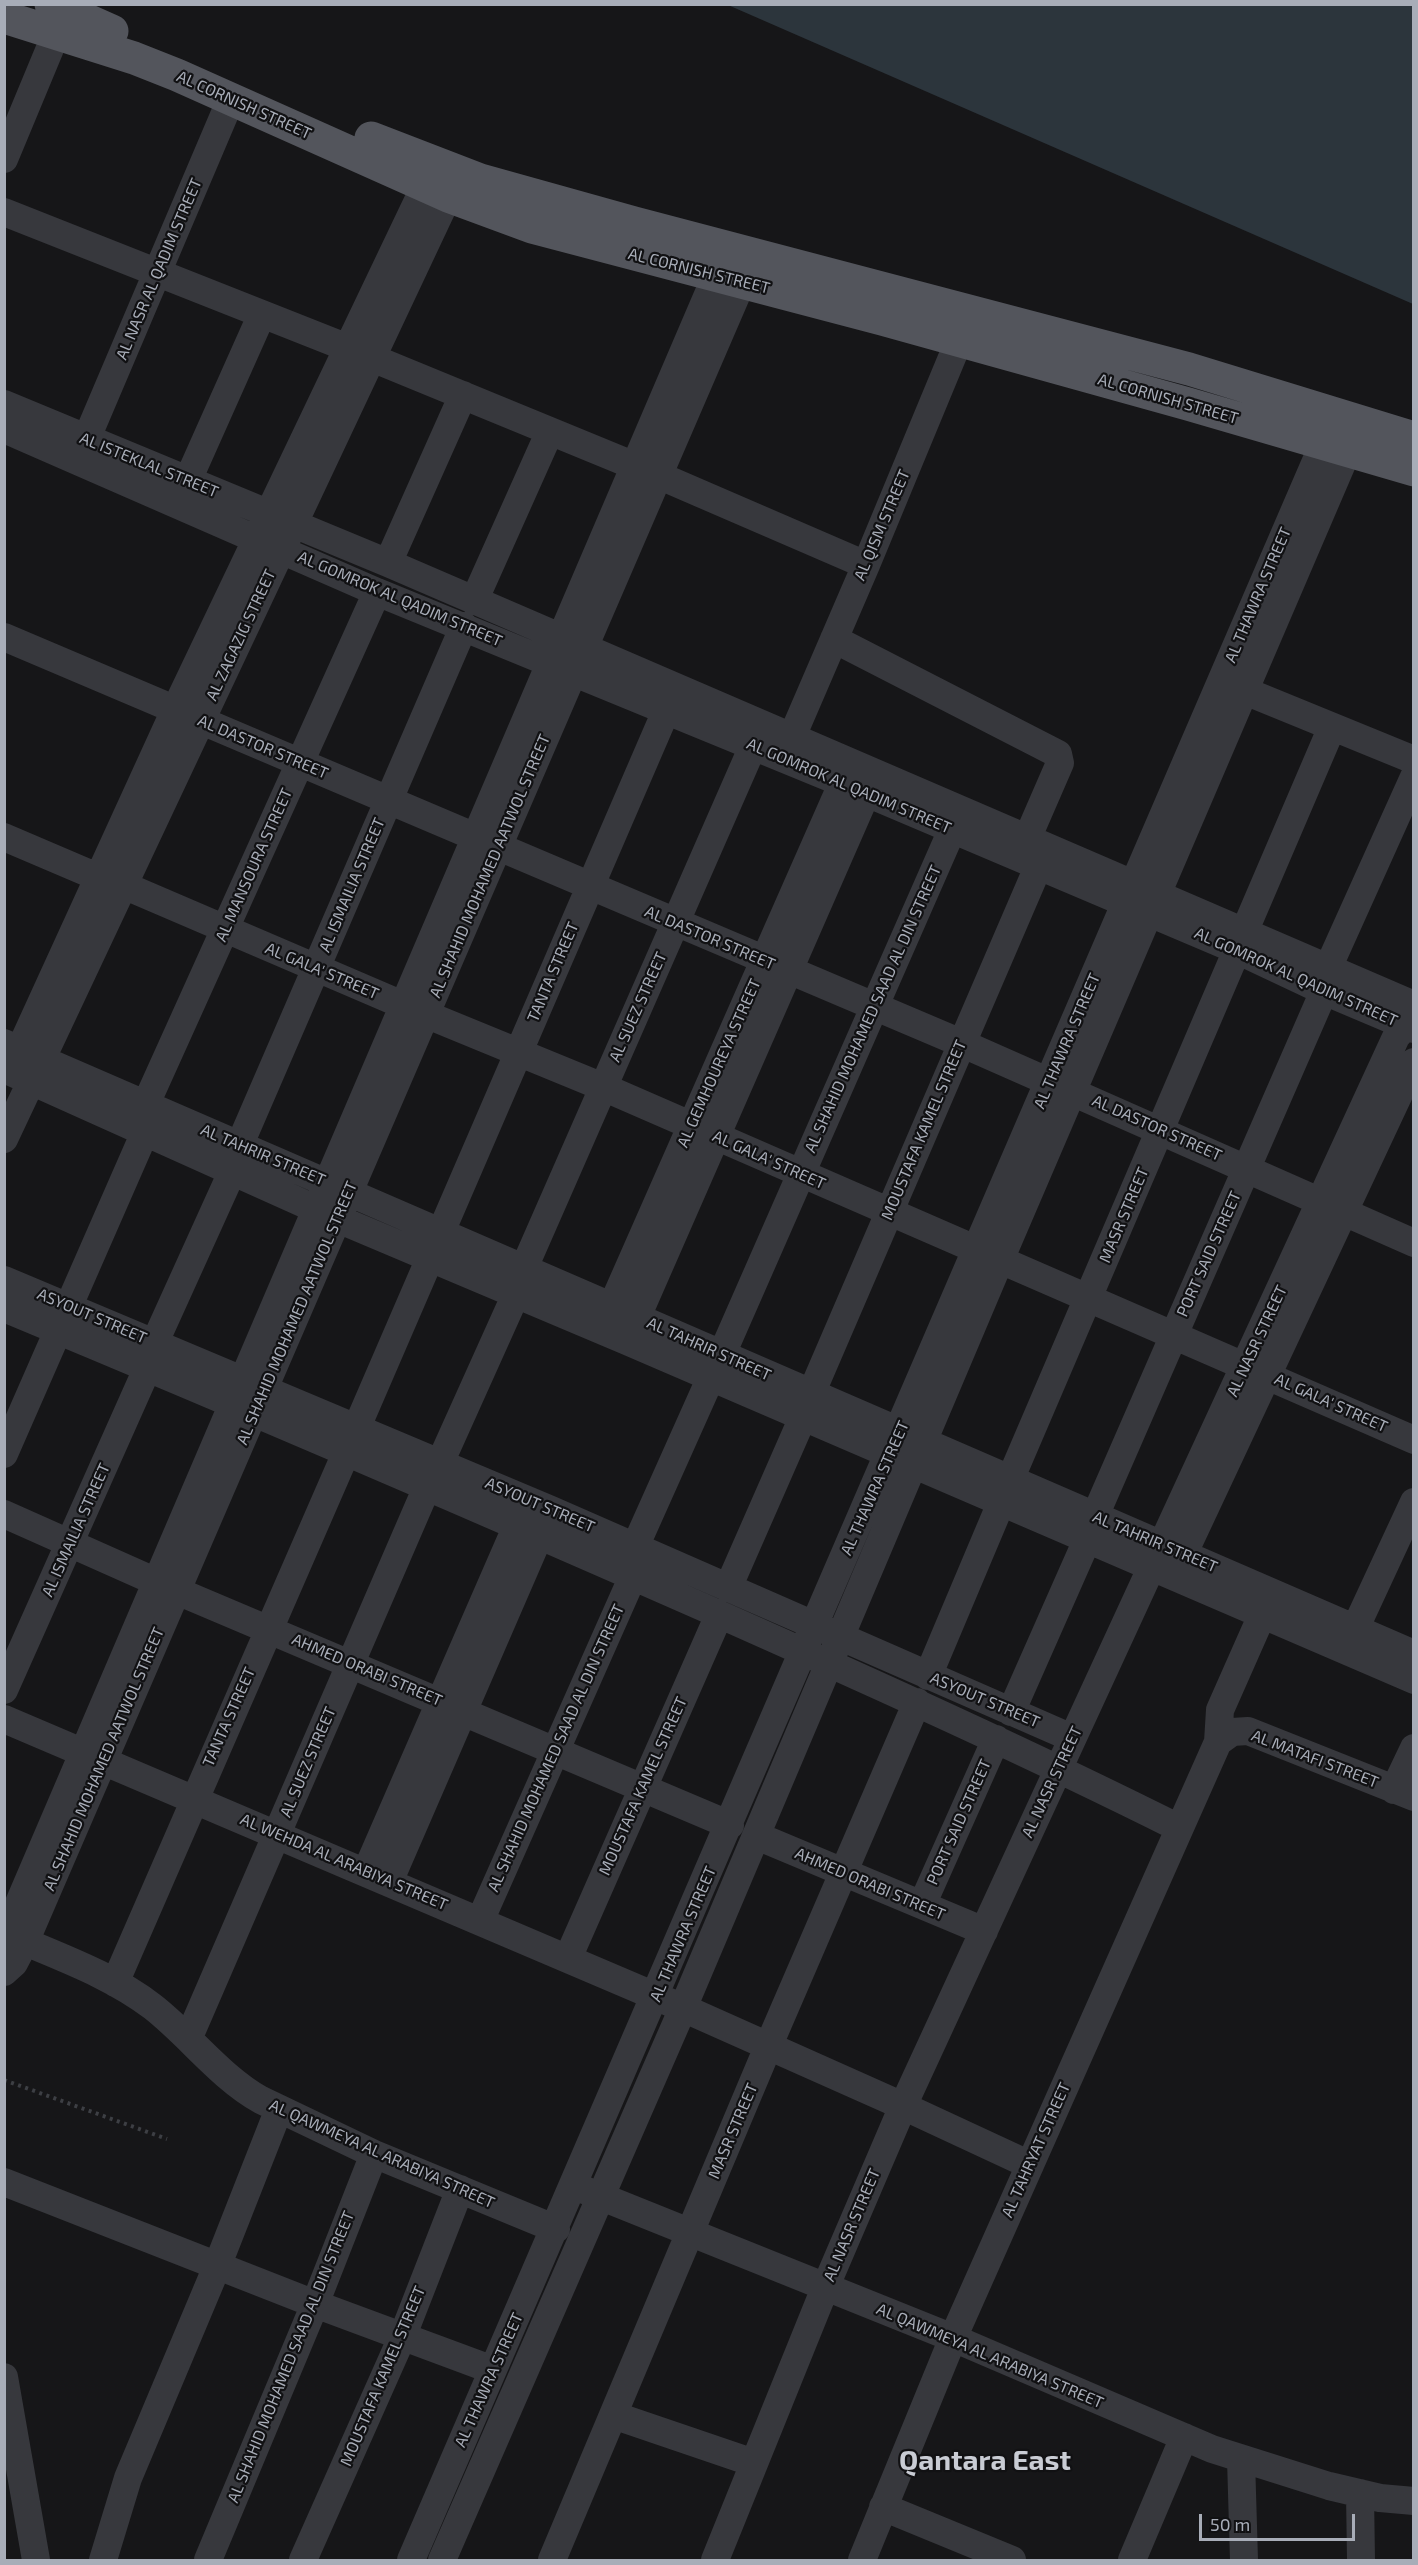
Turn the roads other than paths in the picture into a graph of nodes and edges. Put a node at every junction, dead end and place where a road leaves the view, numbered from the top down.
1 (4, 17) edge
2 (53, 19) edge
3 (231, 99) junction
4 (4, 159) edge
5 (442, 180) junction
6 (4, 212) edge
7 (734, 265) junction
8 (158, 273) junction
9 (262, 314) junction
10 (965, 326) junction
11 (360, 353) junction
12 (463, 395) junction
13 (4, 404) edge
14 (1348, 418) junction
15 (4, 429) edge
16 (550, 431) junction
17 (1413, 438) edge
18 (86, 440) junction
19 (1336, 448) junction
20 (1413, 470) edge
21 (647, 471) junction
22 (188, 480) junction
23 (281, 518) junction
24 (269, 543) junction
25 (388, 563) junction
26 (866, 565) junction
27 (377, 592) junction
28 (469, 614) junction
29 (4, 637) edge
30 (834, 639) junction
31 (568, 655) junction
32 (1245, 691) junction
33 (175, 710) junction
34 (666, 711) junction
35 (201, 721) junction
36 (1332, 727) junction
37 (791, 739) junction
38 (753, 746) junction
39 (1413, 760) edge
40 (300, 764) junction
41 (1413, 777) edge
42 (859, 778) junction
43 (389, 801) junction
44 (952, 830) junction
45 (4, 837) edge
46 (1027, 839) junction
47 (487, 843) junction
48 (1038, 867) junction
49 (111, 881) junction
50 (590, 887) junction
51 (1142, 899) junction
52 (675, 923) junction
53 (225, 929) junction
54 (1241, 940) junction
55 (776, 966) junction
56 (316, 968) junction
57 (1326, 979) junction
58 (874, 1007) junction
59 (414, 1010) junction
60 (1411, 1019) edge
61 (961, 1043) junction
62 (519, 1053) junction
63 (1413, 1062) edge
64 (16, 1065) edge
65 (1061, 1086) junction
66 (603, 1087) junction
67 (145, 1119) junction
68 (1160, 1129) junction
69 (704, 1131) junction
70 (4, 1139) edge
71 (240, 1144) junction
72 (1247, 1168) junction
73 (232, 1172) junction
74 (801, 1173) junction
75 (338, 1188) junction
76 (1332, 1207) junction
77 (889, 1212) junction
78 (327, 1214) junction
79 (1413, 1243) edge
80 (436, 1245) junction
81 (988, 1255) junction
82 (4, 1280) edge
83 (520, 1281) junction
84 (1088, 1298) junction
85 (4, 1308) edge
86 (64, 1318) junction
87 (620, 1323) junction
88 (1174, 1335) junction
89 (151, 1355) junction
90 (717, 1365) junction
91 (1257, 1370) junction
92 (248, 1397) junction
93 (807, 1405) junction
94 (357, 1427) junction
95 (1413, 1440) edge
96 (906, 1449) junction
97 (346, 1453) junction
98 (4, 1454) edge
99 (434, 1475) junction
100 (1006, 1492) junction
101 (1413, 1502) edge
102 (4, 1514) edge
103 (534, 1518) junction
104 (1091, 1528) junction
105 (70, 1543) junction
106 (635, 1547) junction
107 (1167, 1561) junction
108 (633, 1576) junction
109 (167, 1586) junction
110 (723, 1601) junction
111 (1262, 1615) junction
112 (268, 1629) junction
113 (1356, 1629) junction
114 (821, 1645) junction
115 (1413, 1654) edge
116 (351, 1663) junction
117 (928, 1676) junction
118 (1413, 1680) edge
119 (4, 1690) edge
120 (917, 1702) junction
121 (452, 1706) junction
122 (1011, 1712) junction
123 (4, 1719) edge
124 (1072, 1738) junction
125 (996, 1739) junction
126 (1218, 1742) junction
127 (1413, 1748) edge
128 (555, 1750) junction
129 (94, 1755) junction
130 (1059, 1768) junction
131 (643, 1787) junction
132 (1404, 1793) edge
133 (194, 1798) junction
134 (730, 1825) junction
135 (1179, 1828) junction
136 (277, 1834) junction
137 (757, 1836) junction
138 (844, 1873) junction
139 (377, 1877) junction
140 (922, 1905) junction
141 (480, 1921) junction
142 (984, 1931) junction
143 (10, 1937) edge
144 (568, 1958) junction
145 (4, 1972) edge
146 (115, 1983) junction
147 (656, 1996) junction
148 (683, 2008) junction
149 (189, 2037) junction
150 (768, 2047) junction
151 (903, 2106) junction
152 (279, 2109) junction
153 (374, 2154) junction
154 (1030, 2165) junction
155 (4, 2182) edge
156 (574, 2186) junction
157 (460, 2189) junction
158 (600, 2197) junction
159 (556, 2229) junction
160 (689, 2234) junction
161 (218, 2264) junction
162 (825, 2288) junction
163 (315, 2304) junction
164 (403, 2335) junction
165 (953, 2338) junction
166 (493, 2370) junction
167 (4, 2377) edge
168 (613, 2415) junction
169 (1184, 2437) junction
170 (1241, 2459) junction
171 (754, 2463) junction
172 (1360, 2493) junction
173 (1413, 2501) edge
174 (883, 2507) junction
175 (36, 2560) edge
176 (103, 2560) edge
177 (208, 2560) edge
178 (303, 2560) edge
179 (411, 2560) edge
180 (442, 2560) edge
181 (552, 2560) edge
182 (715, 2560) edge
183 (862, 2560) edge
184 (1012, 2560) edge
185 (1132, 2560) edge
186 (1244, 2560) edge
187 (1361, 2560) edge

1 - 2 main road, AL CORNISH STREET
2 - 3 main road, AL CORNISH STREET
2 - 4 street
2 - 5 main road, AL CORNISH STREET
3 - 5 main road, AL CORNISH STREET
3 - 8 street, AL NASR AL QADIM STREET
5 - 7 main road, AL CORNISH STREET
5 - 11 street, AL ZAGAZIG STREET
6 - 8 street
7 - 10 main road, AL CORNISH STREET
7 - 21 street, AL SHAHID MOHAMED AATWOL STREET
8 - 9 street
8 - 18 street, AL NASR AL QADIM STREET
9 - 11 street
9 - 22 street
10 - 14 main road, AL CORNISH STREET
10 - 19 main road, AL CORNISH STREET
10 - 26 street, AL QISM STREET
11 - 12 street
11 - 23 street, AL ZAGAZIG STREET
12 - 16 street
12 - 25 street
13 - 18 street, AL ISTEKLAL STREET
14 - 17 main road, AL CORNISH STREET
14 - 19 street, AL THAWRA STREET
15 - 24 street, AL ISTEKLAL STREET
16 - 21 street
16 - 28 street, AL ISMAILIA STREET
18 - 22 street, AL ISTEKLAL STREET
19 - 20 main road, AL CORNISH STREET
19 - 32 street, AL THAWRA STREET
19 - 51 street, AL THAWRA STREET
21 - 26 street
21 - 31 street, AL SHAHID MOHAMED AATWOL STREET
22 - 23 street, AL ISTEKLAL STREET
23 - 24 street, AL ZAGAZIG STREET
23 - 25 street, AL GOMROK AL QADIM STREET
24 - 27 street, AL GOMROK AL QADIM STREET
24 - 33 street, AL ZAGAZIG STREET
24 - 35 street, AL ZAGAZIG STREET
25 - 28 street, AL GOMROK AL QADIM STREET
26 - 30 street, AL QISM STREET
27 - 28 street, AL GOMROK AL QADIM STREET
27 - 40 street, AL MANSOURA STREET
28 - 31 street, AL GOMROK AL QADIM STREET
28 - 43 street, AL ISMAILIA STREET
29 - 33 street, AL DASTOR STREET
30 - 37 street, AL QISM STREET
30 - 46 street
31 - 34 street, AL GOMROK AL QADIM STREET
31 - 37 street, AL GOMROK AL QADIM STREET
31 - 47 street, AL SHAHID MOHAMED AATWOL STREET
32 - 36 street
32 - 51 street, AL THAWRA STREET
33 - 35 street, AL DASTOR STREET
33 - 49 street, AL ZAGAZIG STREET
34 - 38 street, AL GOMROK AL QADIM STREET
34 - 50 street, TANTA STREET
35 - 40 street, AL DASTOR STREET
35 - 49 street, AL ZAGAZIG STREET
36 - 39 street
36 - 54 street, MASR STREET
37 - 42 street, AL GOMROK AL QADIM STREET
38 - 42 street, AL GOMROK AL QADIM STREET
38 - 52 street, AL SUEZ STREET
40 - 43 street, AL DASTOR STREET
40 - 53 street, AL MANSOURA STREET
41 - 57 street, PORT SAID STREET
42 - 44 street, AL GOMROK AL QADIM STREET
42 - 46 street, AL GOMROK AL QADIM STREET
42 - 55 street, AL GEMHOUREYA STREET
43 - 47 street, AL DASTOR STREET
43 - 56 street, AL ISMAILIA STREET
44 - 48 street, AL GOMROK AL QADIM STREET
44 - 58 street, AL SHAHID MOHAMED SAAD AL DIN STREET
45 - 49 street, AL GALA' STREET
46 - 51 street, AL GOMROK AL QADIM STREET
47 - 50 street, AL DASTOR STREET
47 - 59 street, AL SHAHID MOHAMED AATWOL STREET
48 - 51 street, AL GOMROK AL QADIM STREET
48 - 61 street, MOUSTAFA KAMEL STREET
49 - 53 street, AL GALA' STREET
49 - 64 street, AL ZAGAZIG STREET
50 - 52 street, AL DASTOR STREET
50 - 62 street, TANTA STREET
51 - 54 street, AL GOMROK AL QADIM STREET
51 - 65 street, AL THAWRA STREET
52 - 55 street, AL DASTOR STREET
52 - 66 street, AL SUEZ STREET
53 - 56 street, AL GALA' STREET
53 - 67 street, AL MANSOURA STREET
54 - 57 street, AL GOMROK AL QADIM STREET
54 - 68 street, MASR STREET
55 - 58 street, AL DASTOR STREET
55 - 69 street, AL GEMHOUREYA STREET
56 - 59 street, AL GALA' STREET
56 - 71 street, AL ISMAILIA STREET
57 - 60 street, AL GOMROK AL QADIM STREET
57 - 72 street, PORT SAID STREET
58 - 61 street, AL DASTOR STREET
58 - 74 street, AL SHAHID MOHAMED SAAD AL DIN STREET
59 - 62 street, AL GALA' STREET
59 - 75 street, AL SHAHID MOHAMED AATWOL STREET
60 - 76 street, AL NASR STREET
61 - 65 street, AL DASTOR STREET
61 - 77 street, MOUSTAFA KAMEL STREET
62 - 66 street, AL GALA' STREET
62 - 80 street, TANTA STREET
63 - 76 street, AL NASR STREET
64 - 67 street, AL TAHRIR STREET
64 - 70 street, AL ZAGAZIG STREET
65 - 68 street, AL DASTOR STREET
65 - 81 street, AL THAWRA STREET
66 - 69 street, AL GALA' STREET
66 - 83 street, AL SUEZ STREET
67 - 71 street, AL TAHRIR STREET
67 - 73 street, AL TAHRIR STREET
67 - 86 street, AL MANSOURA STREET
68 - 72 street, AL DASTOR STREET
68 - 84 street, MASR STREET
69 - 74 street, AL GALA' STREET
69 - 87 street, AL GEMHOUREYA STREET
71 - 75 street, AL TAHRIR STREET
72 - 76 street, AL DASTOR STREET
72 - 88 street, PORT SAID STREET
73 - 78 street, AL TAHRIR STREET
73 - 89 street, AL ISMAILIA STREET
74 - 77 street, AL GALA' STREET
74 - 90 street, AL SHAHID MOHAMED SAAD AL DIN STREET
75 - 78 street, AL SHAHID MOHAMED AATWOL STREET
75 - 80 street, AL TAHRIR STREET
76 - 79 street, AL DASTOR STREET
76 - 91 street, AL NASR STREET
77 - 81 street, AL GALA' STREET
77 - 93 street, MOUSTAFA KAMEL STREET
78 - 80 street, AL TAHRIR STREET
78 - 92 street, AL SHAHID MOHAMED AATWOL STREET
80 - 83 street, AL TAHRIR STREET
80 - 94 street, TANTA STREET
81 - 84 street, AL GALA' STREET
81 - 96 street, AL THAWRA STREET
82 - 86 street, ASYOUT STREET
83 - 87 street, AL TAHRIR STREET
83 - 99 street, AL SUEZ STREET
84 - 88 street, AL GALA' STREET
84 - 100 street, MASR STREET
85 - 86 street, ASYOUT STREET
86 - 89 street, ASYOUT STREET
86 - 98 street, AL MANSOURA STREET
87 - 90 street, AL TAHRIR STREET
88 - 91 street, AL GALA' STREET
88 - 104 street, PORT SAID STREET
89 - 92 street, ASYOUT STREET
89 - 105 street, AL ISMAILIA STREET
90 - 93 street, AL TAHRIR STREET
90 - 106 street, AL SHAHID MOHAMED SAAD AL DIN STREET
91 - 95 street, AL GALA' STREET
91 - 107 street, AL NASR STREET
92 - 94 street, ASYOUT STREET
92 - 97 street, ASYOUT STREET
92 - 109 street, AL SHAHID MOHAMED AATWOL STREET
93 - 96 street, AL TAHRIR STREET
93 - 110 street, MOUSTAFA KAMEL STREET
94 - 99 street, ASYOUT STREET
96 - 100 street, AL TAHRIR STREET
96 - 114 street, AL THAWRA STREET
97 - 99 street, ASYOUT STREET
97 - 112 street, TANTA STREET
99 - 103 street, ASYOUT STREET
99 - 116 street, AL SUEZ STREET
100 - 104 street, AL TAHRIR STREET
100 - 117 street, MASR STREET
101 - 113 street
102 - 105 street, AHMED ORABI STREET
103 - 106 street, ASYOUT STREET
103 - 108 street, ASYOUT STREET
103 - 121 street
104 - 107 street, AL TAHRIR STREET
104 - 122 street, PORT SAID STREET
105 - 109 street, AHMED ORABI STREET
105 - 119 street, AL ISMAILIA STREET
106 - 110 street, ASYOUT STREET
107 - 111 street, AL TAHRIR STREET
107 - 113 street, AL TAHRIR STREET
107 - 124 street, AL NASR STREET
108 - 110 street, ASYOUT STREET
108 - 128 street, AL SHAHID MOHAMED SAAD AL DIN STREET
109 - 112 street, AHMED ORABI STREET
109 - 129 street, AL SHAHID MOHAMED AATWOL STREET
110 - 114 street, ASYOUT STREET
110 - 131 street, MOUSTAFA KAMEL STREET
111 - 118 street, AL TAHRIR STREET
111 - 126 street
112 - 116 street, AHMED ORABI STREET
112 - 133 street, TANTA STREET
113 - 115 street, AL TAHRIR STREET
114 - 117 street, ASYOUT STREET
114 - 120 street, ASYOUT STREET
114 - 134 street, AL THAWRA STREET
114 - 137 street, AL THAWRA STREET
116 - 121 street, AHMED ORABI STREET
116 - 136 street, AL SUEZ STREET
117 - 122 street, ASYOUT STREET
120 - 125 street, ASYOUT STREET
120 - 138 street, MASR STREET
121 - 128 street, AHMED ORABI STREET
121 - 139 street
122 - 124 street, ASYOUT STREET
123 - 129 street, AL WEHDA AL ARABIYA STREET
124 - 130 street, AL NASR STREET
125 - 130 street, ASYOUT STREET
125 - 140 street, PORT SAID STREET
126 - 132 street, AL MATAFI STREET
126 - 135 street, AL TAHRYAT STREET
127 - 132 street
128 - 131 street, AHMED ORABI STREET
128 - 141 street, AL SHAHID MOHAMED SAAD AL DIN STREET
129 - 133 street, AL WEHDA AL ARABIYA STREET
129 - 143 street, AL SHAHID MOHAMED AATWOL STREET
130 - 135 street, ASYOUT STREET
130 - 142 street, AL NASR STREET
131 - 134 street, AHMED ORABI STREET
131 - 144 street, MOUSTAFA KAMEL STREET
133 - 136 street, AL WEHDA AL ARABIYA STREET
133 - 146 street, TANTA STREET
134 - 147 street, AL THAWRA STREET
135 - 154 street, AL TAHRYAT STREET
136 - 139 street, AL WEHDA AL ARABIYA STREET
136 - 149 street, AL SUEZ STREET
137 - 138 street, AHMED ORABI STREET
137 - 148 street, AL THAWRA STREET
138 - 140 street, AHMED ORABI STREET
138 - 150 street, MASR STREET
139 - 141 street, AL WEHDA AL ARABIYA STREET
140 - 142 street, AHMED ORABI STREET
141 - 144 street, AL WEHDA AL ARABIYA STREET
142 - 151 street, AL NASR STREET
143 - 145 street, AL SHAHID MOHAMED AATWOL STREET
143 - 146 street, AL QAWMEYA AL ARABIYA STREET
144 - 147 street, AL WEHDA AL ARABIYA STREET
146 - 149 street, AL QAWMEYA AL ARABIYA STREET
147 - 148 street, AL WEHDA AL ARABIYA STREET
147 - 156 street, AL THAWRA STREET
148 - 150 street, AL WEHDA AL ARABIYA STREET
148 - 158 street, AL THAWRA STREET
149 - 152 street, AL QAWMEYA AL ARABIYA STREET
150 - 151 street, AL WEHDA AL ARABIYA STREET
150 - 160 street, MASR STREET
151 - 154 street, AL WEHDA AL ARABIYA STREET
151 - 162 street, AL NASR STREET
152 - 153 street, AL QAWMEYA AL ARABIYA STREET
152 - 161 street
153 - 157 street, AL QAWMEYA AL ARABIYA STREET
153 - 163 street, AL SHAHID MOHAMED SAAD AL DIN STREET
154 - 165 street, AL TAHRYAT STREET
155 - 161 street
156 - 158 street, AL QAWMEYA AL ARABIYA STREET
156 - 159 street, AL THAWRA STREET
157 - 159 street, AL QAWMEYA AL ARABIYA STREET
157 - 164 street, MOUSTAFA KAMEL STREET
158 - 160 street, AL QAWMEYA AL ARABIYA STREET
158 - 180 street, AL THAWRA STREET
159 - 166 street, AL THAWRA STREET
160 - 162 street, AL QAWMEYA AL ARABIYA STREET
160 - 168 street, MASR STREET
161 - 163 street
161 - 176 street
162 - 165 street, AL QAWMEYA AL ARABIYA STREET
162 - 171 street, AL NASR STREET
163 - 164 street
163 - 177 street, AL SHAHID MOHAMED SAAD AL DIN STREET
164 - 166 street
164 - 178 street, MOUSTAFA KAMEL STREET
165 - 169 street, AL QAWMEYA AL ARABIYA STREET
165 - 174 street, AL TAHRYAT STREET
166 - 179 street, AL THAWRA STREET
167 - 175 street
168 - 171 street
168 - 181 street, MASR STREET
169 - 170 street, AL QAWMEYA AL ARABIYA STREET
169 - 185 street
170 - 172 street, AL QAWMEYA AL ARABIYA STREET
170 - 186 street
171 - 182 street, AL NASR STREET
172 - 173 street, AL QAWMEYA AL ARABIYA STREET
172 - 187 street
174 - 183 street, AL TAHRYAT STREET
174 - 184 street

